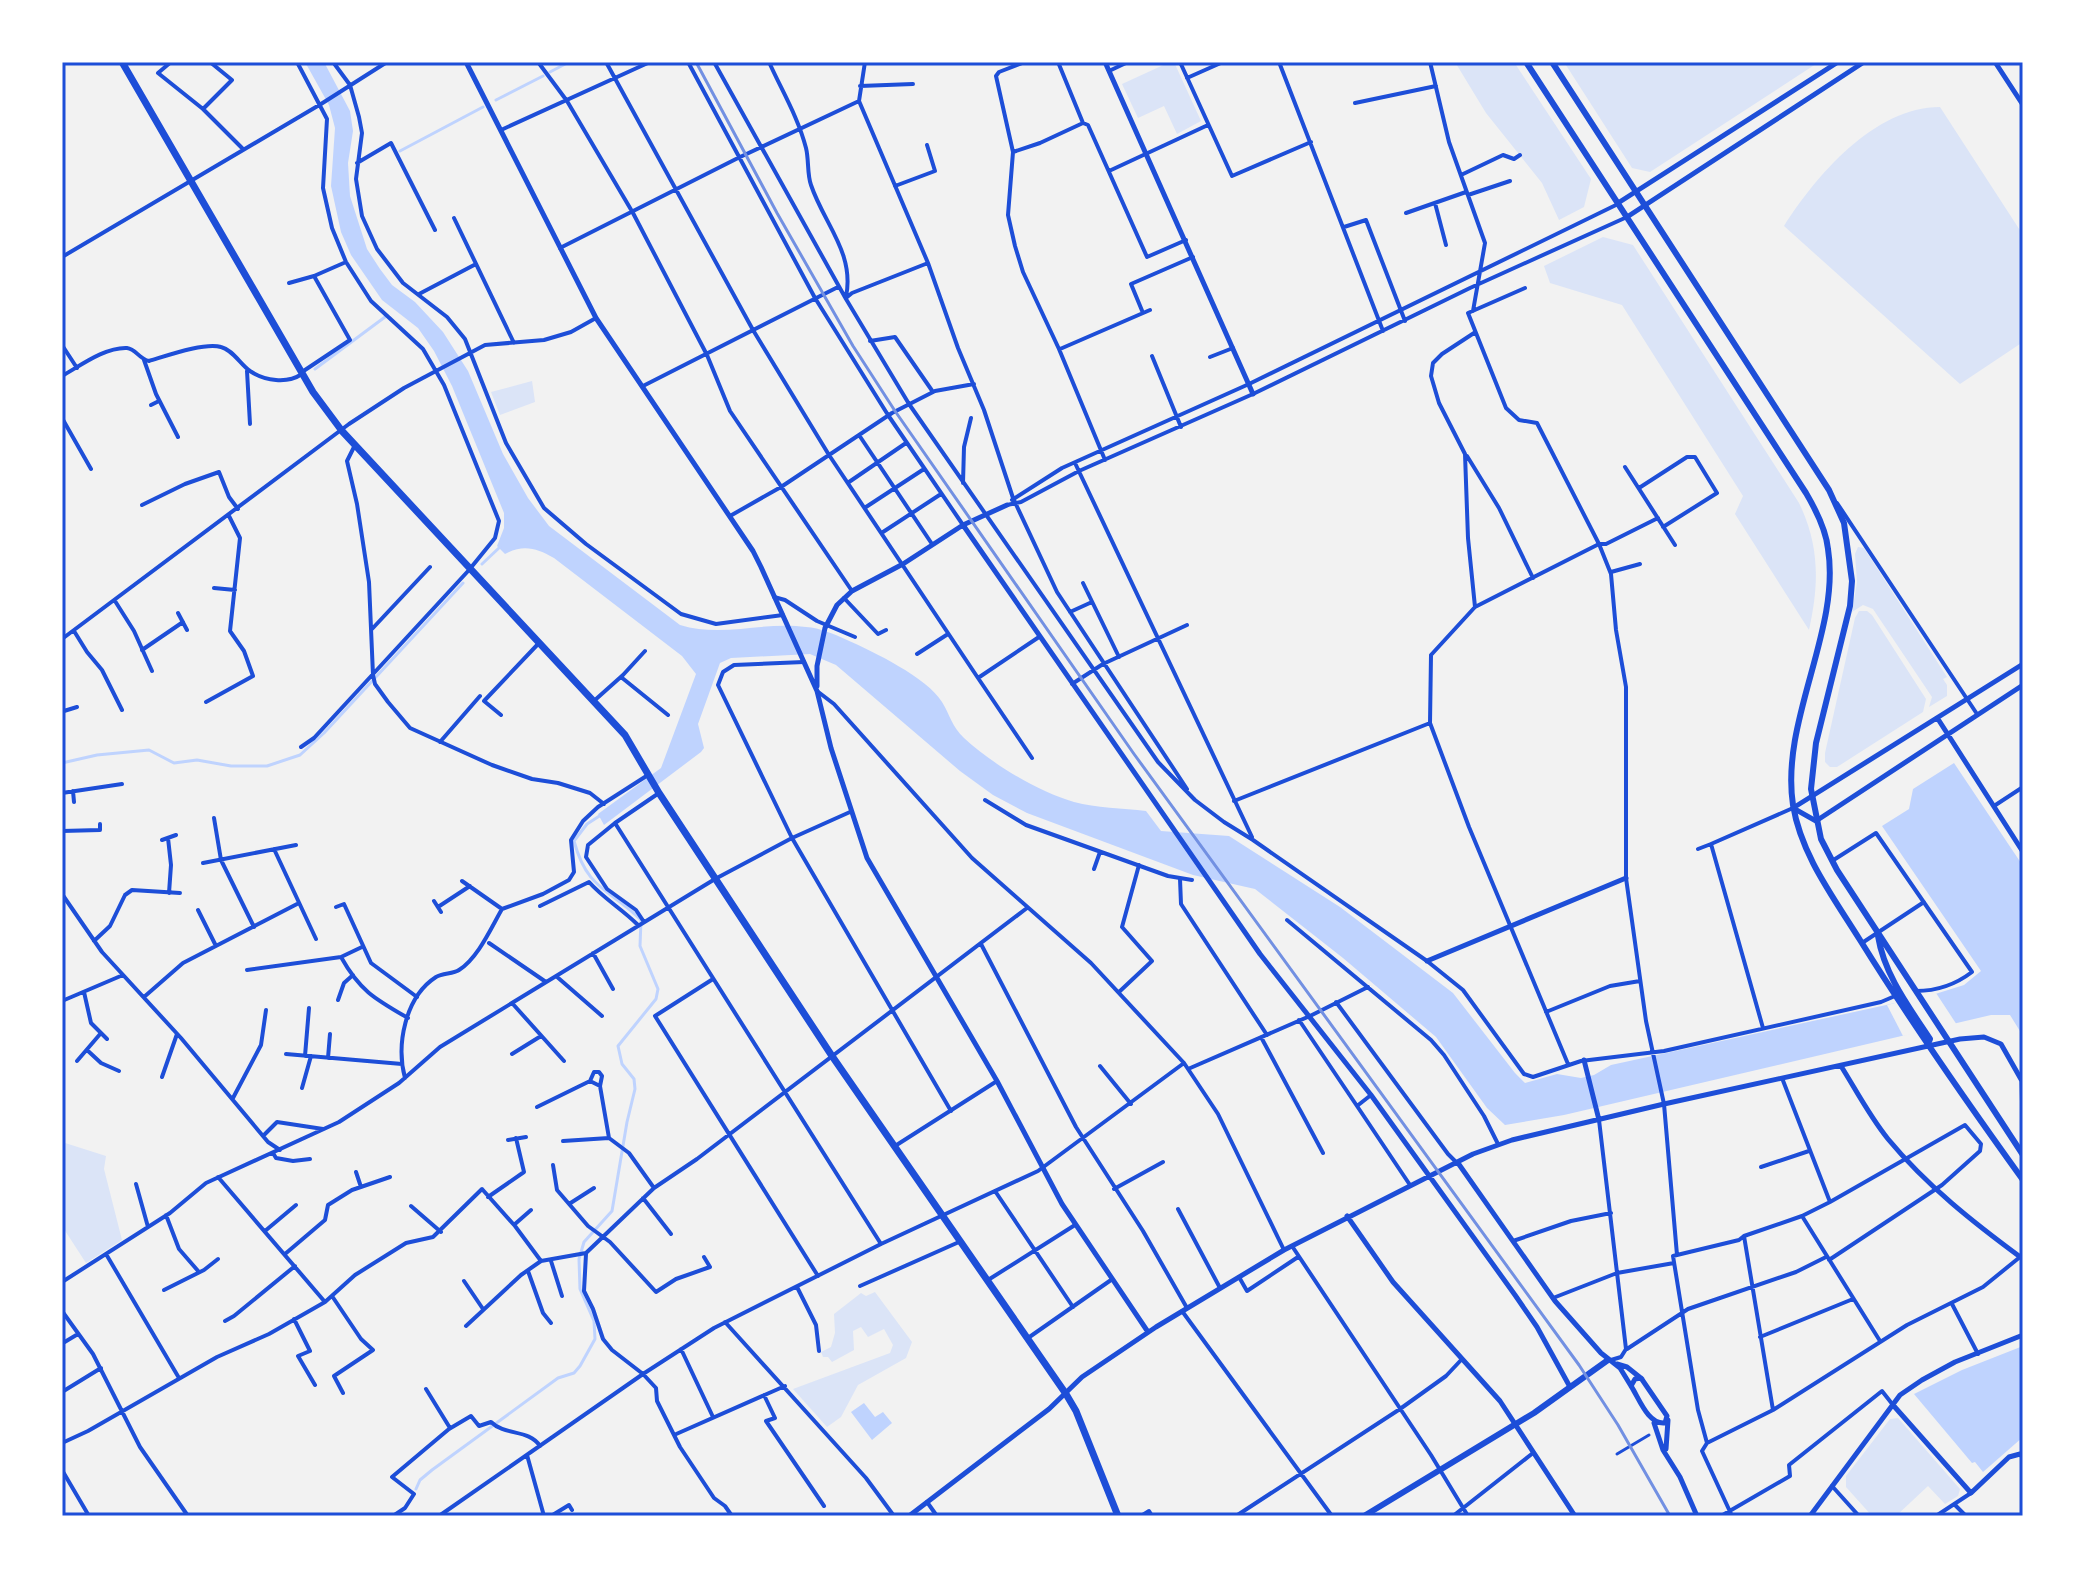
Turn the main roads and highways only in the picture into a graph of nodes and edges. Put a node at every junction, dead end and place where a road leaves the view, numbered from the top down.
1 (122, 62) edge
2 (1526, 62) edge
3 (1552, 62) edge
4 (1878, 932) junction
5 (1897, 996) junction
6 (1928, 1042) junction
7 (2023, 1155) edge
8 (2023, 1180) edge
9 (1608, 1360) road end
10 (1118, 1516) edge
11 (1364, 1516) edge

1 - 10 main road
2 - 5 main road
3 - 4 main road
4 - 5 main road
4 - 7 main road
5 - 6 main road
5 - 6 main road
6 - 8 main road
9 - 11 main road

